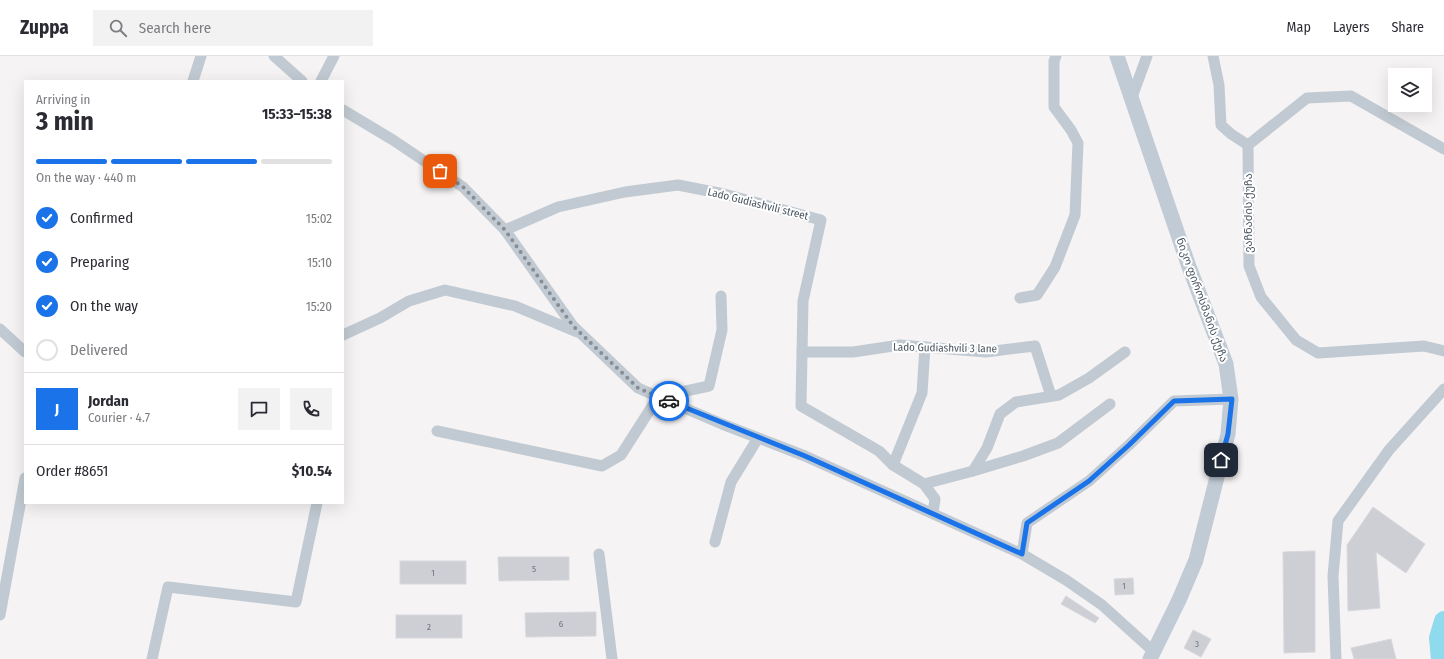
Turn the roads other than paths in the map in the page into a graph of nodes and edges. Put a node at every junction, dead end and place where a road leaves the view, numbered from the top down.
1 (201, 56) edge
2 (274, 56) edge
3 (334, 56) edge
4 (1056, 56) edge
5 (1117, 56) edge
6 (1147, 56) edge
7 (1212, 56) edge
8 (193, 80) edge
9 (301, 80) edge
10 (322, 80) edge
11 (1132, 97) junction
12 (344, 111) edge
13 (1248, 145) junction
14 (1444, 149) edge
15 (505, 230) junction
16 (721, 296) dead end
17 (1020, 298) dead end
18 (0, 329) edge
19 (580, 332) junction
20 (344, 335) edge
21 (925, 347) junction
22 (24, 351) edge
23 (1444, 351) edge
24 (802, 352) junction
25 (1125, 352) dead end
26 (1444, 389) edge
27 (1051, 396) junction
28 (658, 397) junction
29 (1232, 399) junction
30 (1110, 404) dead end
31 (437, 431) dead end
32 (758, 438) junction
33 (893, 465) junction
34 (973, 471) junction
35 (24, 484) edge
36 (924, 484) junction
37 (318, 504) edge
38 (933, 513) junction
39 (714, 542) dead end
40 (599, 554) dead end
41 (1022, 554) junction
42 (0, 616) edge
43 (1152, 655) edge
44 (152, 659) edge
45 (612, 659) edge
46 (1336, 659) edge

1 - 8 street
2 - 9 street
3 - 10 street
4 - 17 street
5 - 11 main road, ნიკო ფიროსმანის ქუჩა
6 - 11 street
7 - 13 street
11 - 29 main road, ნიკო ფიროსმანის ქუჩა
12 - 15 street
13 - 14 street
13 - 23 street, ვაჩნაძის ქუჩა
15 - 19 street
15 - 24 street, Lado Gudiashvili street
16 - 28 street
18 - 22 street
19 - 20 street
19 - 28 street
21 - 24 street, Lado Gudiashvili 3 lane
21 - 27 street, Lado Gudiashvili 3 lane
21 - 33 street
24 - 33 street, Lado Gudiashvili street
25 - 27 street
26 - 46 street
27 - 34 street
28 - 31 street
28 - 32 street
29 - 41 street
29 - 43 main road, ნიკო ფიროსმანის ქუჩა
30 - 34 street
32 - 38 street
32 - 39 street
33 - 36 street, Lado Gudiashvili street
34 - 36 street
35 - 42 street
36 - 38 street, Lado Gudiashvili street
37 - 44 street
38 - 41 street
40 - 45 street
41 - 43 street

